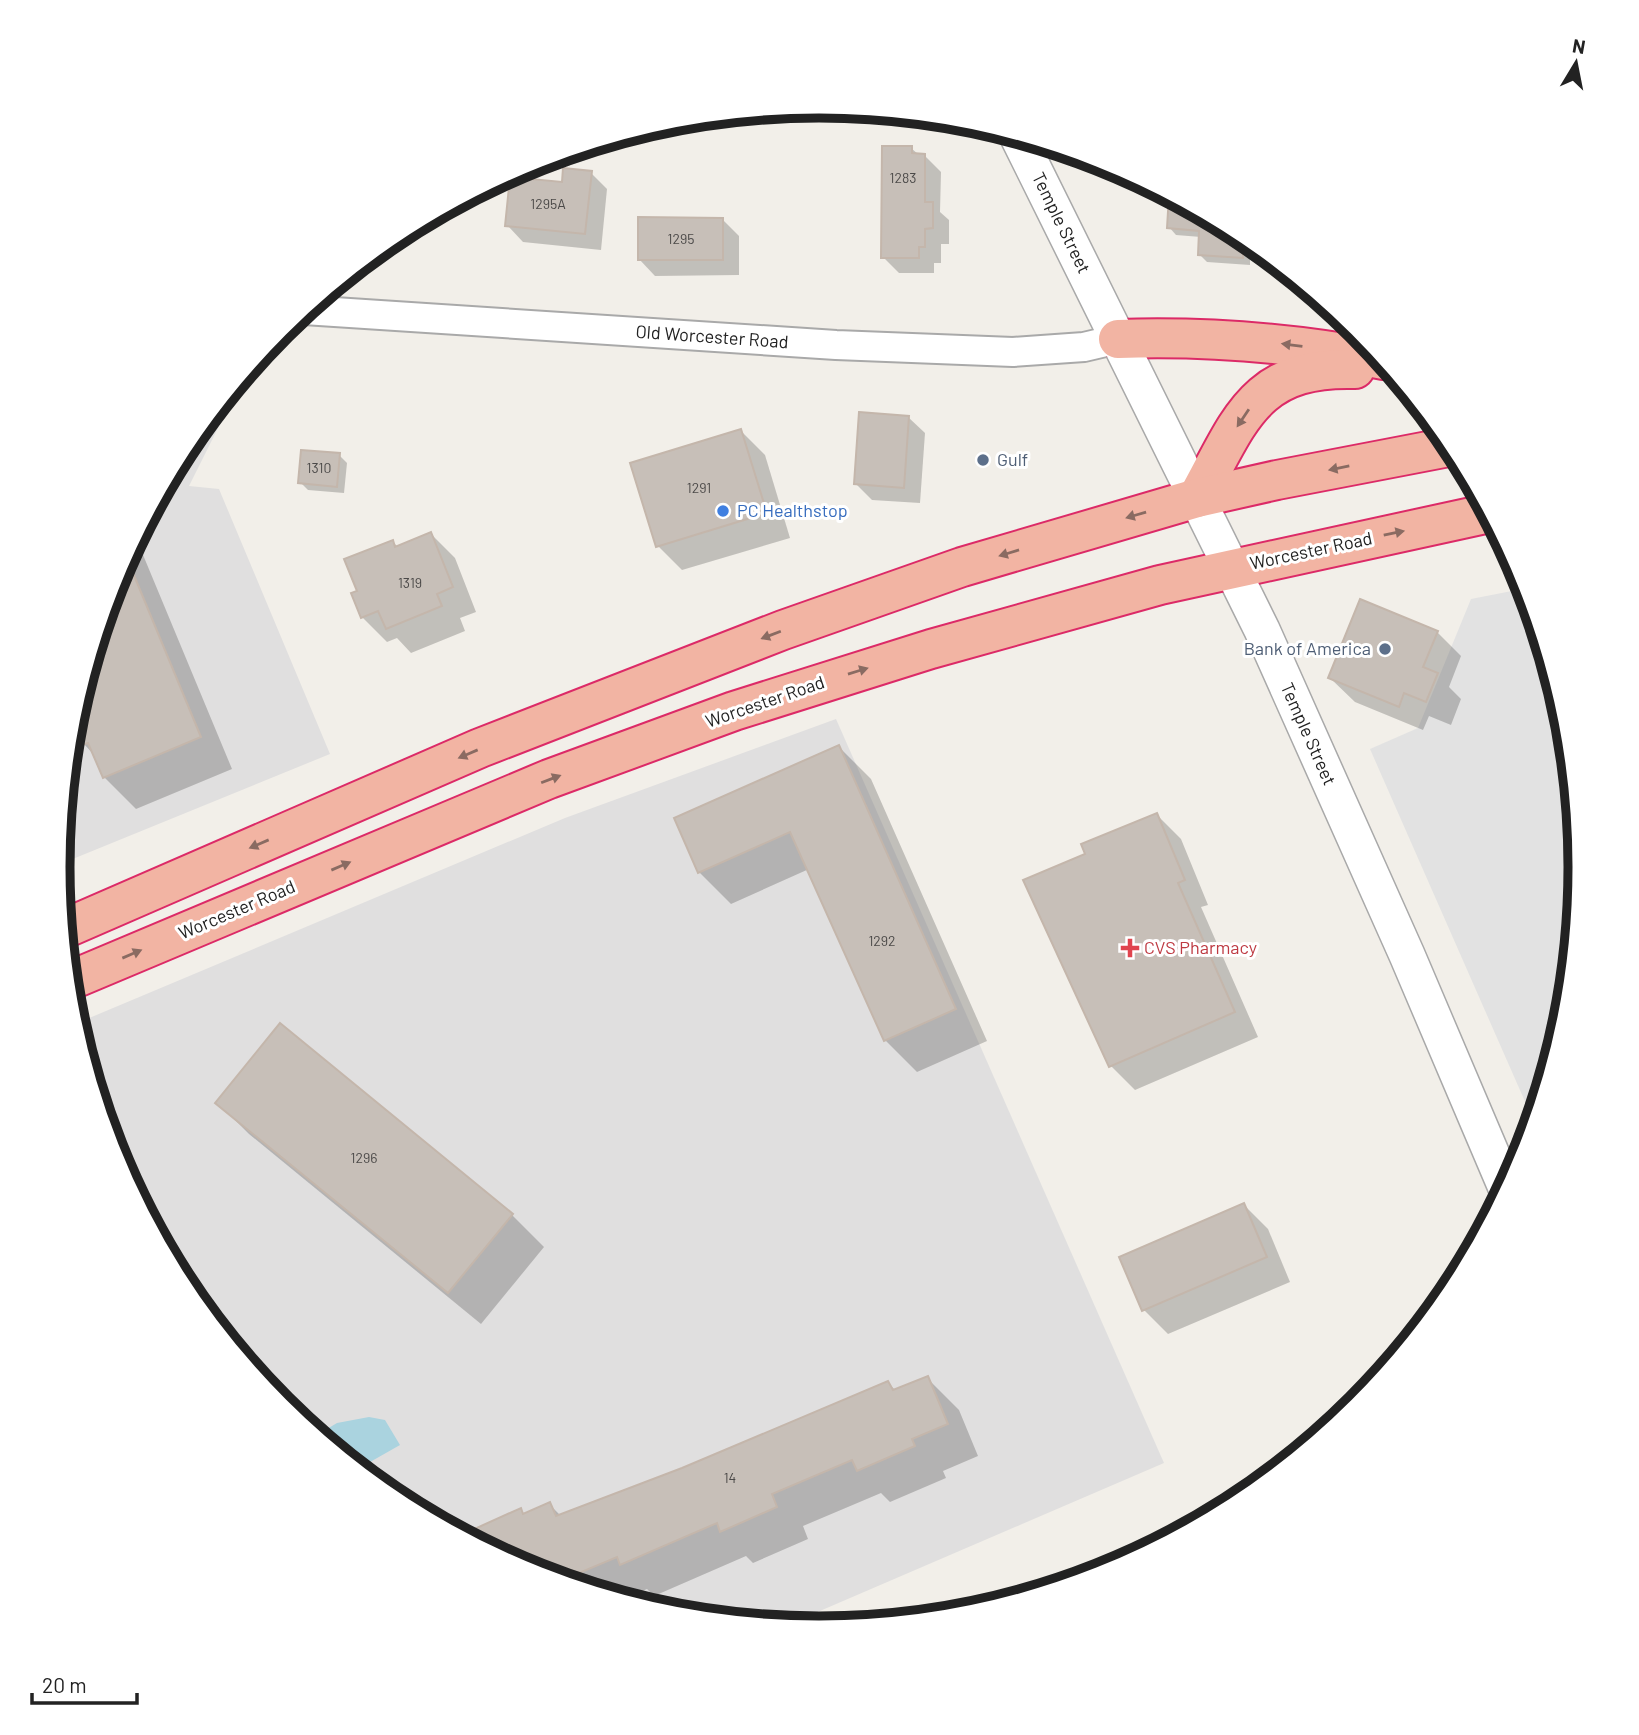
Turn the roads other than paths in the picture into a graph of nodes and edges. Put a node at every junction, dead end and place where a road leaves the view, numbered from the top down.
1 (1023, 147) edge
2 (318, 311) edge
3 (1118, 339) junction
4 (1367, 357) edge
5 (1379, 369) edge
6 (1441, 448) edge
7 (1197, 498) junction
8 (1481, 515) edge
9 (1231, 568) junction
10 (73, 925) edge
11 (78, 977) edge
12 (1502, 1177) edge

1 - 3 street, Temple Street
2 - 3 street, Old Worcester Road
4 -> 3 highway
3 - 7 street, Temple Street
5 -> 7 highway
6 -> 7 highway
7 - 9 street, Temple Street
7 -> 10 highway
9 -> 8 highway, Worcester Road
11 -> 9 highway, Worcester Road
9 - 12 street, Temple Street

